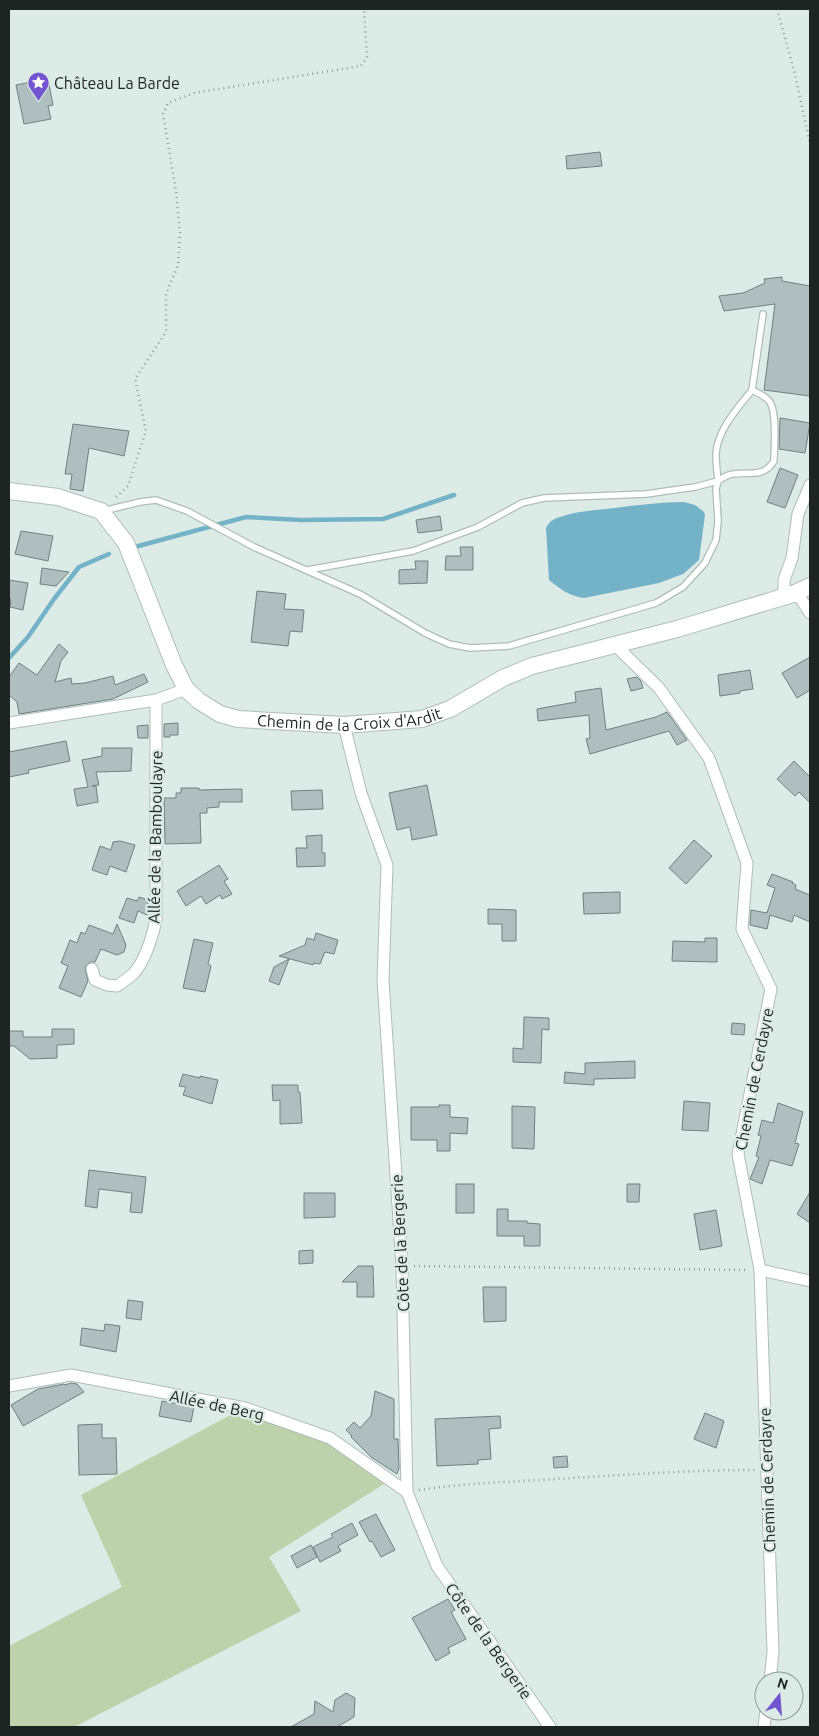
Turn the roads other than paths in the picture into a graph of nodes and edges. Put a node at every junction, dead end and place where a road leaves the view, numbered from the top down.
1 (764, 314) dead end
2 (752, 390) junction
3 (718, 481) junction
4 (810, 485) edge
5 (9, 492) edge
6 (101, 511) junction
7 (308, 570) junction
8 (810, 586) edge
9 (793, 594) junction
10 (810, 614) edge
11 (614, 644) junction
12 (186, 689) junction
13 (156, 700) junction
14 (9, 723) edge
15 (344, 725) junction
16 (92, 969) dead end
17 (760, 1270) junction
18 (810, 1281) edge
19 (9, 1386) edge
20 (407, 1492) junction
21 (771, 1671) edge
22 (550, 1727) edge

1 - 2 lane
2 - 3 lane
2 - 3 lane
3 - 7 lane
3 - 7 lane
4 - 9 street
5 - 6 street
6 - 7 lane
6 - 12 street, Chemin de la Croix d'Ardit
8 - 9 street, Chemin de la Croix d'Ardit
9 - 10 street
9 - 11 street, Chemin de la Croix d'Ardit
11 - 15 street, Chemin de la Croix d'Ardit
11 - 17 street, Chemin de Cerdayre
12 - 13 street
12 - 15 street, Chemin de la Croix d'Ardit
13 - 14 street
13 - 16 street, Allée de la Bamboulayre
15 - 20 street, Côte de la Bergerie
17 - 18 street
17 - 21 street, Chemin de Cerdayre
19 - 20 street, Allée de Berg
20 - 22 street, Côte de la Bergerie

